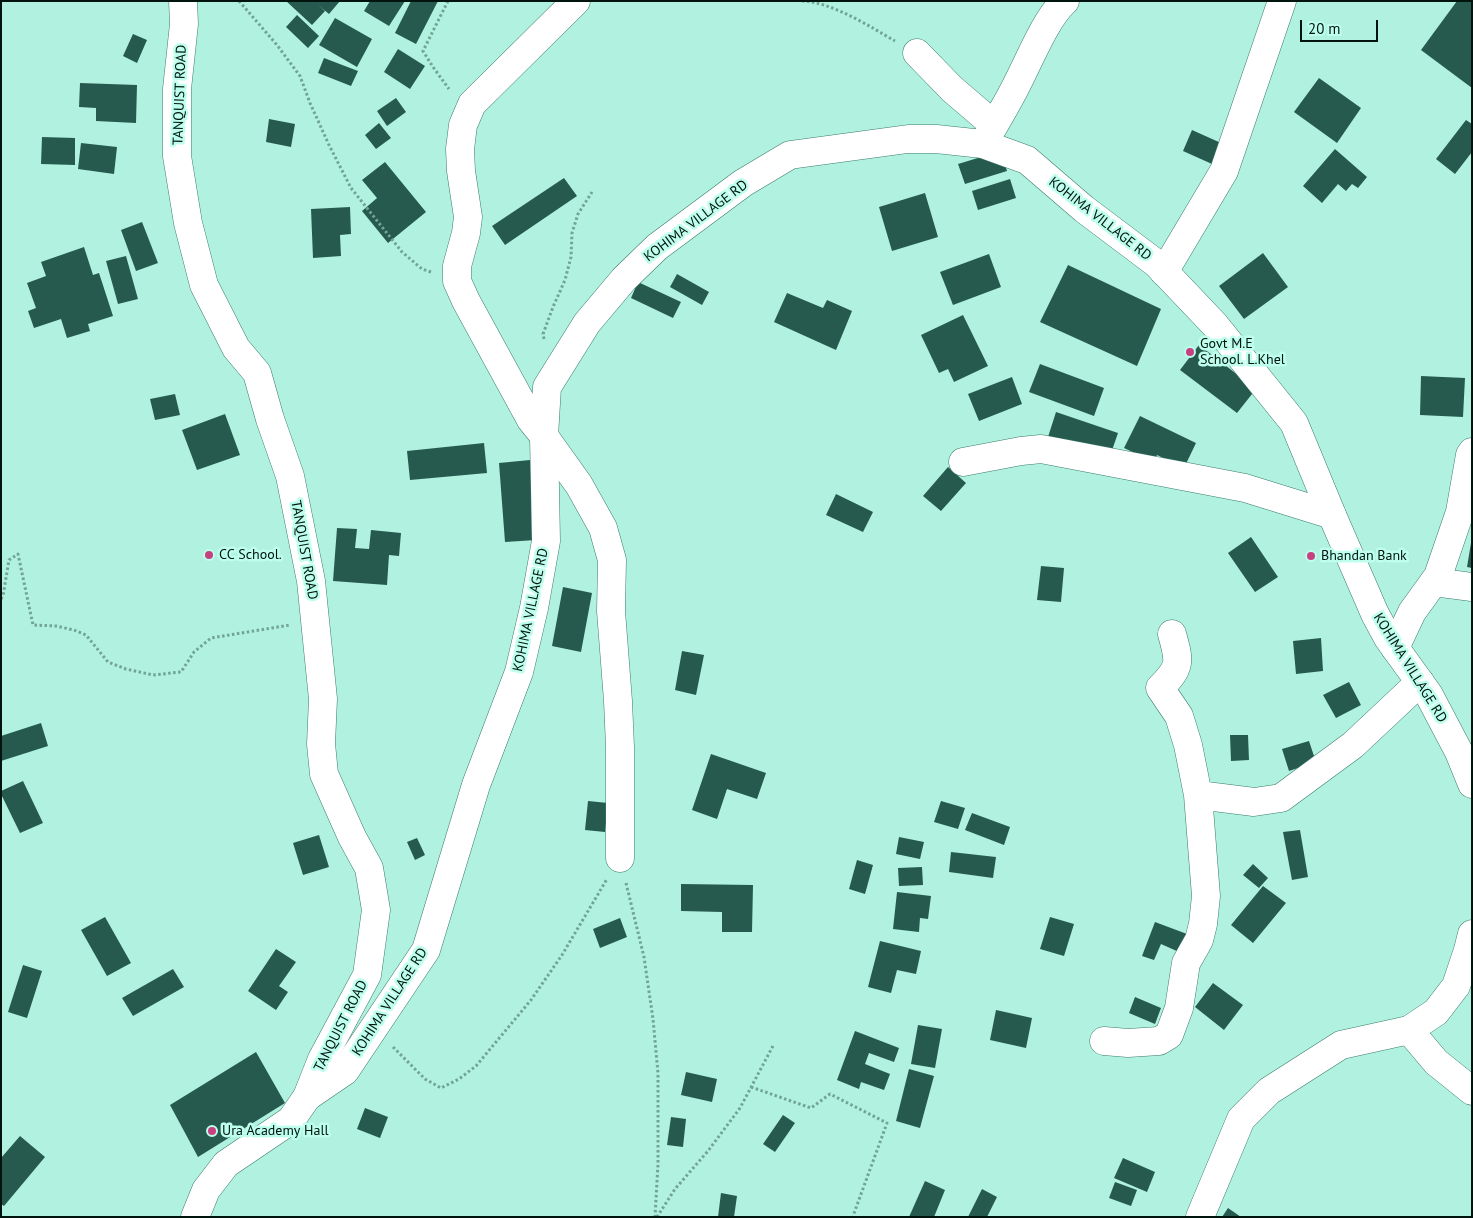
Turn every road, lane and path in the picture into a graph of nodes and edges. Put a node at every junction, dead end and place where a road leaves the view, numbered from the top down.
1 (183, 1) edge
2 (239, 1) edge
3 (448, 1) edge
4 (576, 1) edge
5 (802, 1) edge
6 (1066, 1) edge
7 (1282, 1) edge
8 (917, 54) joint
9 (452, 93) dead end
10 (989, 134) junction
11 (592, 192) dead end
12 (1164, 272) junction
13 (457, 281) junction
14 (544, 343) dead end
15 (544, 436) junction
16 (1472, 452) edge
17 (964, 462) dead end
18 (1332, 515) junction
19 (1434, 582) junction
20 (1472, 587) edge
21 (1, 599) edge
22 (315, 620) junction
23 (1172, 634) dead end
24 (1395, 648) junction
25 (1420, 682) junction
26 (1472, 784) edge
27 (1198, 795) junction
28 (620, 858) junction
29 (1472, 934) edge
30 (376, 1026) junction
31 (1409, 1030) junction
32 (1104, 1041) dead end
33 (774, 1044) dead end
34 (751, 1087) junction
35 (1472, 1091) edge
36 (307, 1097) junction
37 (854, 1216) edge
38 (194, 1217) edge
39 (656, 1217) edge
40 (1200, 1217) edge

1 - 22 street, TANQUIST ROAD
2 - 13 path
3 - 9 path
4 - 13 street
5 - 8 path
6 - 10 street
7 - 12 street
8 - 10 street
10 - 12 street, KOHIMA VILLAGE RD
10 - 15 street, KOHIMA VILLAGE RD
11 - 14 path
12 - 18 street, KOHIMA VILLAGE RD
13 - 15 street
15 - 28 street
15 - 30 street, KOHIMA VILLAGE RD
16 - 19 street
17 - 18 street
18 - 24 street, KOHIMA VILLAGE RD
19 - 20 street
19 - 24 street
21 - 22 path
22 - 36 street, TANQUIST ROAD
23 - 27 street
24 - 25 street, KOHIMA VILLAGE RD
25 - 26 street, KOHIMA VILLAGE RD
25 - 27 street
27 - 32 street
28 - 30 path
28 - 39 path
29 - 31 street
30 - 36 street, KOHIMA VILLAGE RD
31 - 35 street
31 - 40 street
33 - 34 path
34 - 37 path
34 - 39 path
36 - 38 street, KOHIMA VILLAGE RD

